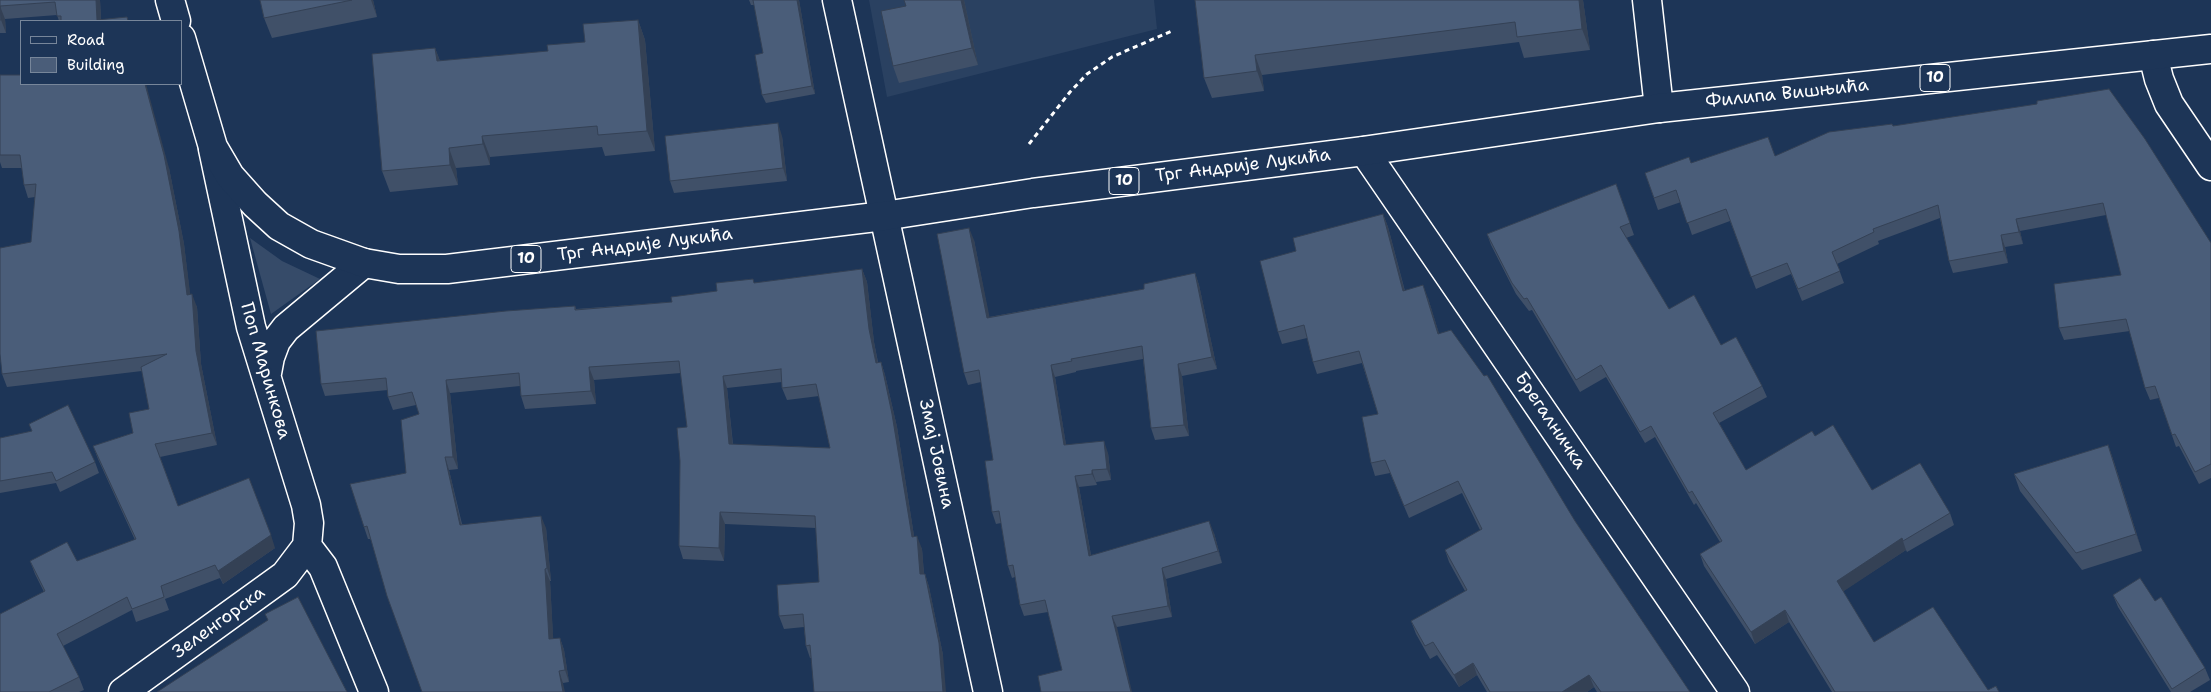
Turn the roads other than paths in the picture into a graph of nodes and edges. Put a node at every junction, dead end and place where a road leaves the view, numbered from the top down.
1 (170, 0) edge
2 (836, 0) edge
3 (1647, 0) edge
4 (176, 20) edge
5 (182, 42) edge
6 (2211, 49) edge
7 (2153, 55) junction
8 (1659, 108) junction
9 (212, 147) junction
10 (1364, 151) junction
11 (2211, 166) edge
12 (884, 216) junction
13 (364, 263) junction
14 (267, 373) junction
15 (307, 546) junction
16 (123, 692) edge
17 (374, 692) edge
18 (988, 692) edge
19 (1735, 692) edge

1 - 4 street
2 - 12 street
3 - 8 street
5 - 9 street, Поп Маринкова / 10
6 - 7 street, Филипа Вишњића / 10
7 - 8 street, Филипа Вишњића / 10
7 - 11 street
8 - 10 street, Филипа Вишњића / 10
9 - 13 street, Трг Андрије Лукића / 10
9 - 14 street, Поп Маринкова
10 - 12 street, Трг Андрије Лукића / 10
10 - 19 street, Брегалничка
12 - 13 street, Трг Андрије Лукића / 10
12 - 18 street, Змај Јовина
13 - 14 street
14 - 15 street, Поп Маринкова
15 - 16 street, Зеленгорска
15 - 17 street

